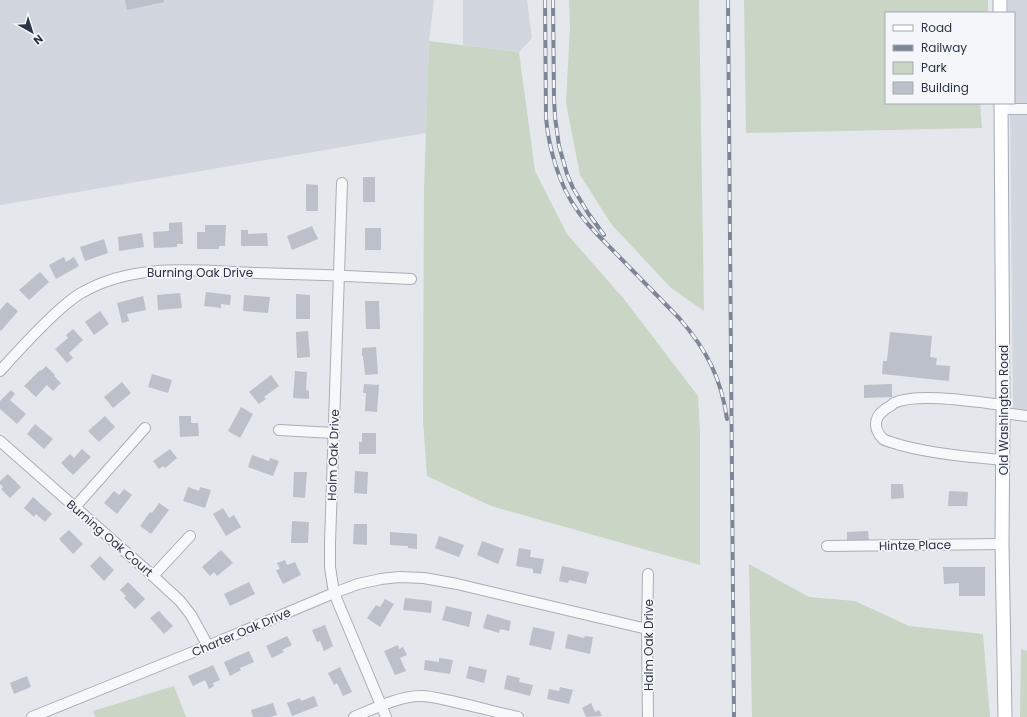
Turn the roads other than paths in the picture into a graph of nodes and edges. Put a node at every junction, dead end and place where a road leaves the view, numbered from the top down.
1 (1000, 0) edge
2 (1000, 12) edge
3 (1001, 106) edge
4 (1027, 109) edge
5 (342, 183) dead end
6 (338, 275) junction
7 (412, 279) dead end
8 (0, 371) edge
9 (1003, 409) junction
10 (1027, 416) edge
11 (145, 428) dead end
12 (279, 430) dead end
13 (334, 433) junction
14 (0, 441) edge
15 (1003, 460) junction
16 (75, 507) junction
17 (190, 536) dead end
18 (1002, 544) junction
19 (827, 546) dead end
20 (648, 574) dead end
21 (153, 576) junction
22 (334, 593) junction
23 (647, 629) junction
24 (208, 646) junction
25 (381, 705) junction
26 (32, 717) edge
27 (354, 717) edge
28 (386, 717) edge
29 (518, 717) edge
30 (648, 717) edge
31 (1005, 717) edge

1 - 2 main road
3 - 4 street
3 - 9 main road, Old Washington Road
5 - 6 street, Holm Oak Drive
6 - 7 street, Burning Oak Drive
6 - 8 street, Burning Oak Drive
6 - 13 street, Holm Oak Drive
9 - 10 street
9 - 15 main road, Old Washington Road
9 - 15 street
11 - 16 street
12 - 13 street
13 - 22 street, Holm Oak Drive
14 - 16 street, Burning Oak Court
15 - 18 main road, Old Washington Road
16 - 21 street, Burning Oak Court
17 - 21 street
18 - 19 street, Hintze Place
18 - 31 main road, Old Washington Road
20 - 23 street, Halm Oak Drive
21 - 24 street, Burning Oak Court
22 - 23 street, Charter Oak Drive
22 - 24 street, Charter Oak Drive
22 - 25 street, Holm Oak Drive
23 - 30 street, Halm Oak Drive
24 - 26 street, Charter Oak Drive
25 - 27 street
25 - 28 street, Holm Oak Drive
25 - 29 street

